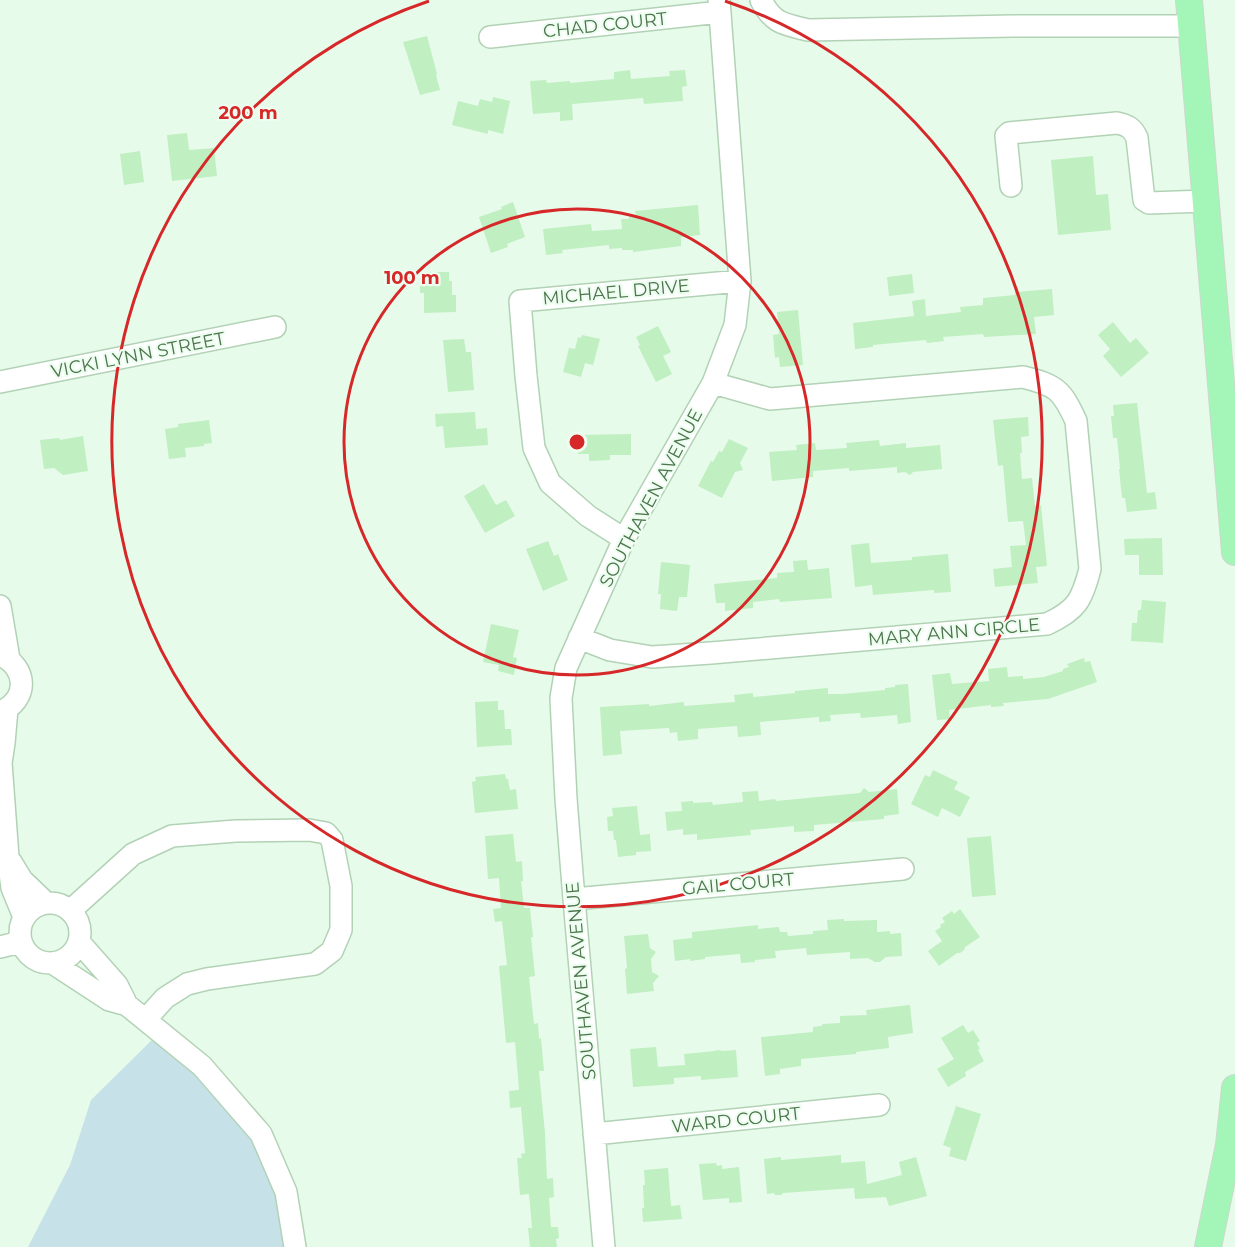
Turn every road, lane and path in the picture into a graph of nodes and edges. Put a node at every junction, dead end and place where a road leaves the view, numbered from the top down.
1 (761, 0) edge
2 (1189, 0) edge
3 (719, 6) edge
4 (1191, 26) junction
5 (490, 37) dead end
6 (1011, 186) dead end
7 (1205, 201) junction
8 (740, 281) junction
9 (275, 327) dead end
10 (0, 382) edge
11 (713, 383) junction
12 (624, 539) junction
13 (1235, 552) edge
14 (0, 606) edge
15 (579, 638) junction
16 (4, 657) edge
17 (3, 710) edge
18 (0, 763) edge
19 (8, 857) junction
20 (903, 869) dead end
21 (574, 899) junction
22 (46, 903) junction
23 (70, 911) junction
24 (24, 917) junction
25 (20, 942) junction
26 (79, 942) junction
27 (0, 947) edge
28 (54, 964) junction
29 (127, 1005) junction
30 (146, 1019) junction
31 (1235, 1088) edge
32 (879, 1105) dead end
33 (594, 1134) junction
34 (295, 1247) edge
35 (604, 1247) edge
36 (1209, 1247) edge

1 - 4 street
2 - 4 main road
3 - 5 street, CHAD COURT
3 - 8 street, SOUTHAVEN AVENUE
4 - 7 main road
6 - 7 street
7 - 13 main road
8 - 11 street, SOUTHAVEN AVENUE
8 - 12 street, MICHAEL DRIVE
9 - 10 street, VICKI LYNN STREET
11 - 12 street, SOUTHAVEN AVENUE
11 - 15 street, MARY ANN CIRCLE
12 - 15 street, SOUTHAVEN AVENUE
14 - 16 street
15 - 21 street, SOUTHAVEN AVENUE
16 - 17 street
17 - 18 street
18 - 19 street
19 - 22 street
19 - 24 street
20 - 21 street, GAIL COURT
21 - 33 street, SOUTHAVEN AVENUE
22 - 23 street
22 - 24 street
23 - 26 street
23 - 30 street
24 - 25 street
25 - 27 street
25 - 28 street
26 - 28 street
26 - 29 street
28 - 29 street
29 - 30 street
30 - 34 street
31 - 36 main road
32 - 33 street, WARD COURT
33 - 35 street, SOUTHAVEN AVENUE

